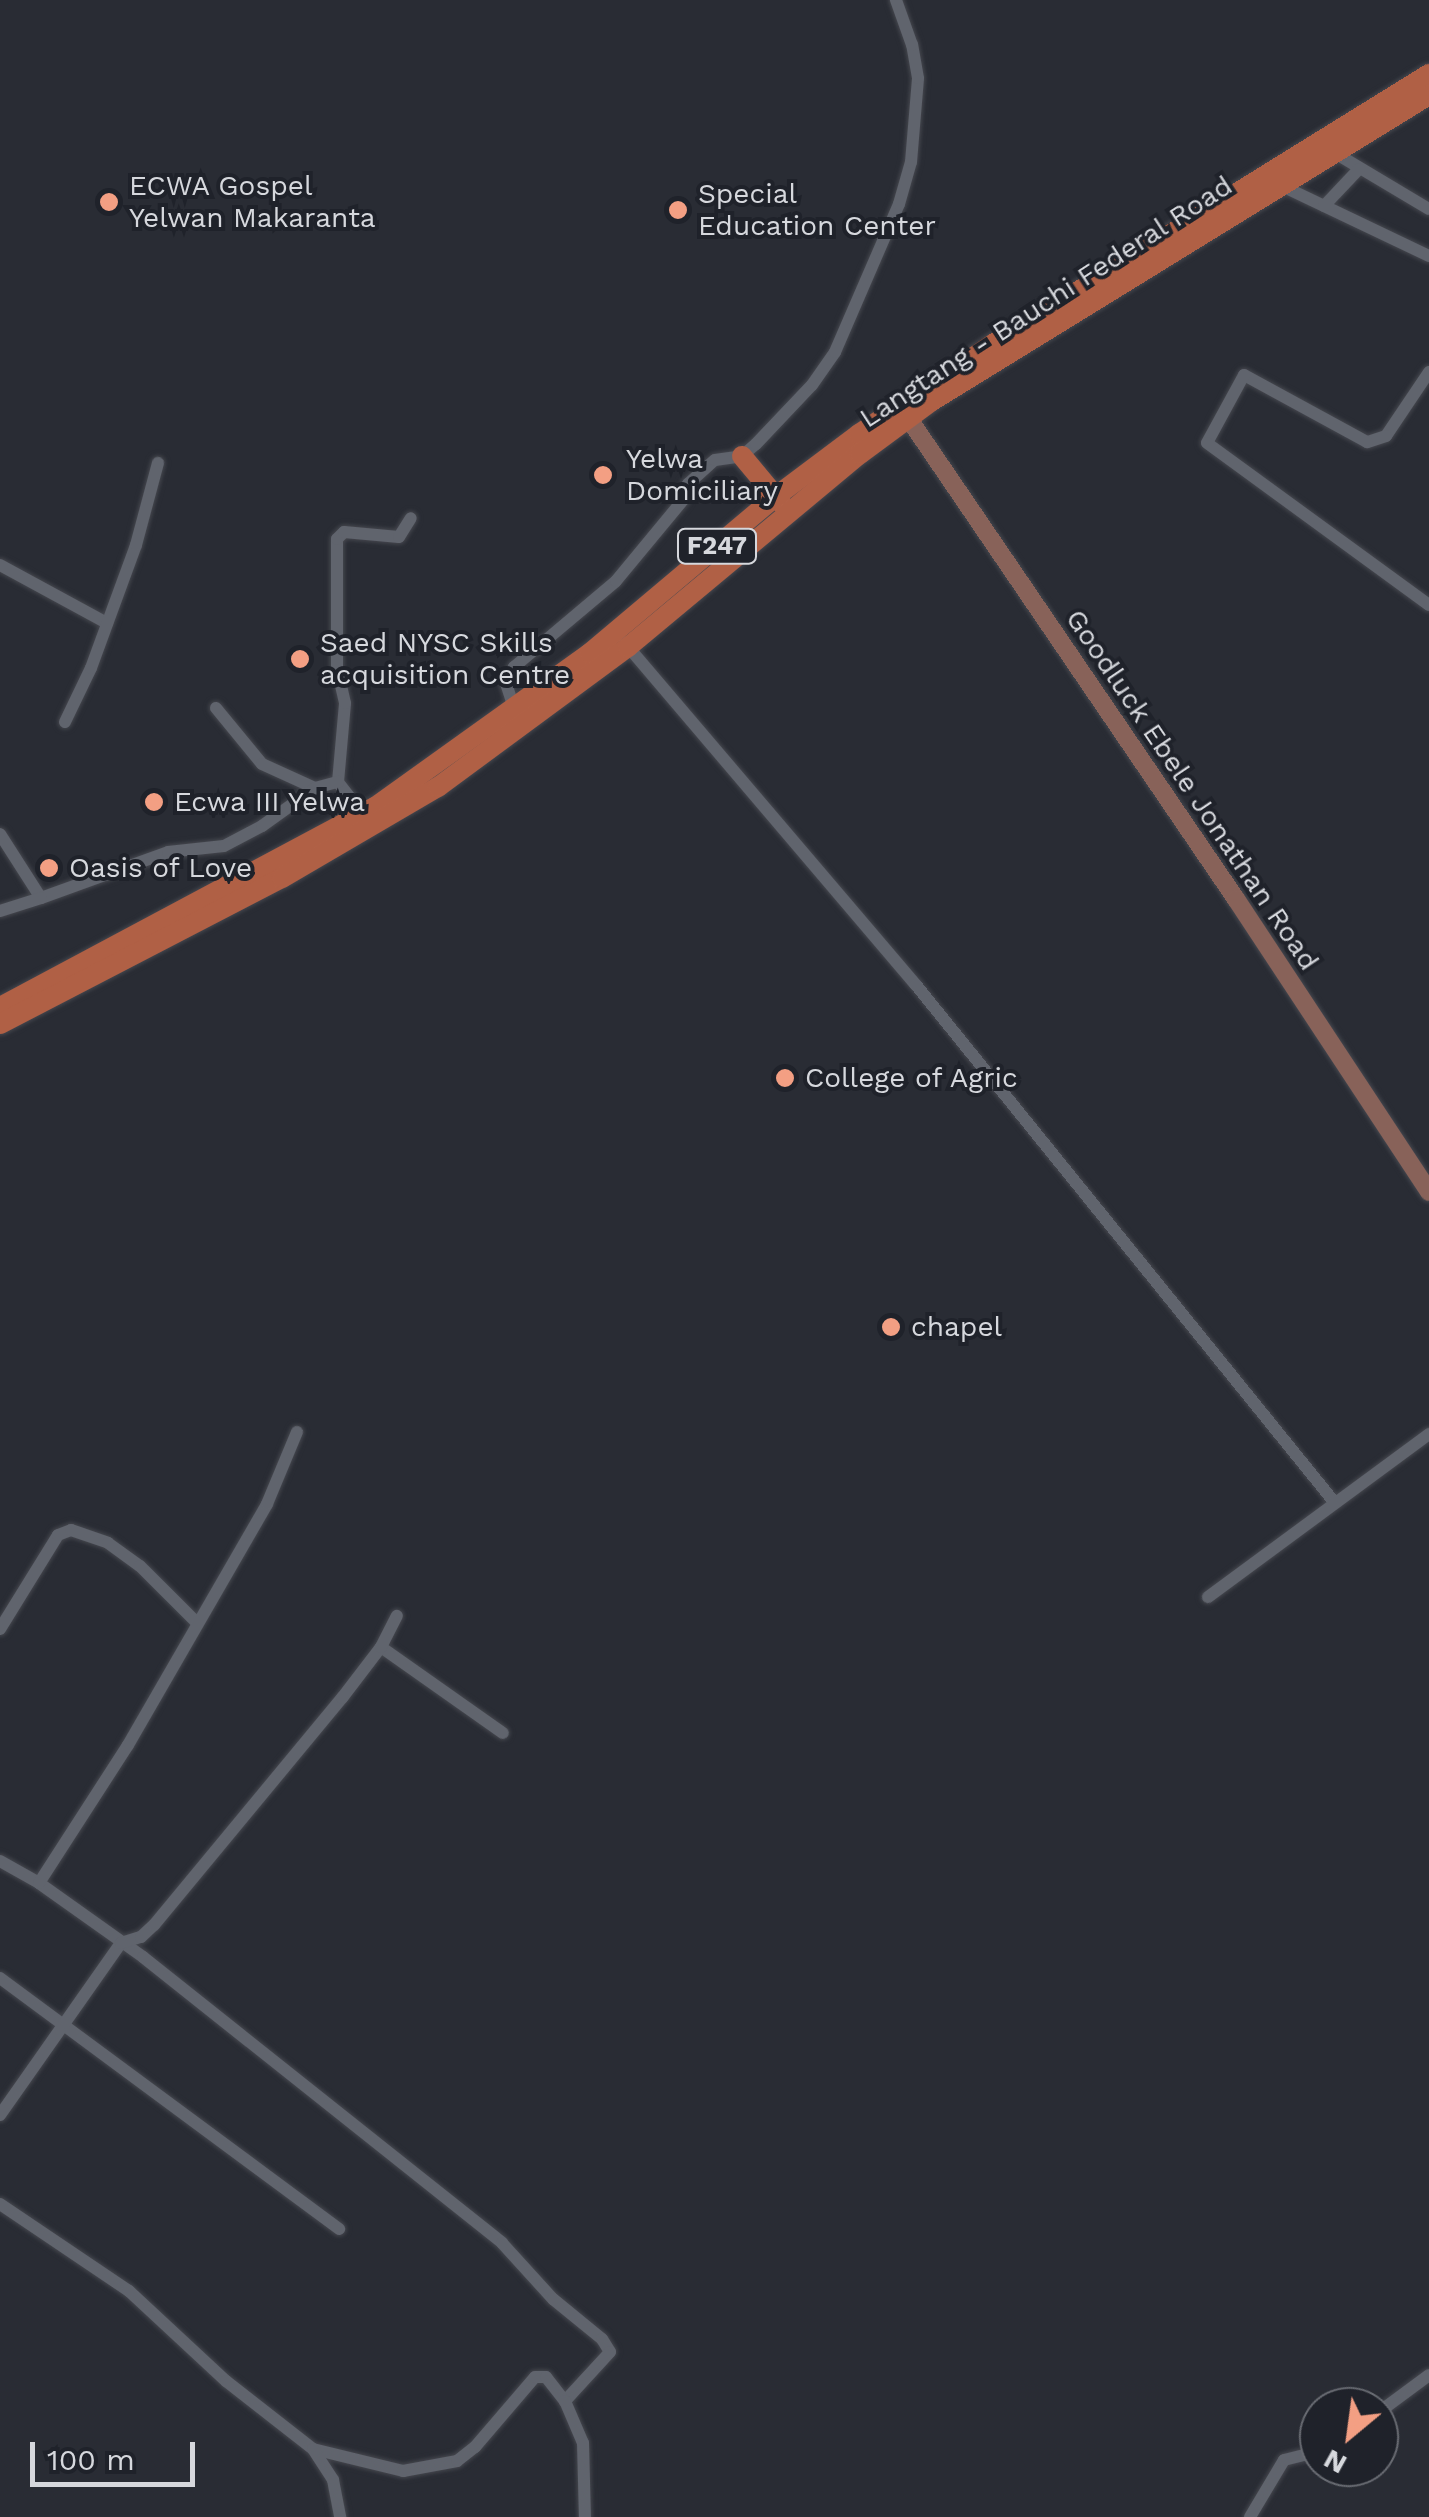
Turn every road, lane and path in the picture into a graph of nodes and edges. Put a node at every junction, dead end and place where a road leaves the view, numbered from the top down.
1 (896, 0) edge
2 (1429, 74) edge
3 (1429, 95) edge
4 (1335, 153) junction
5 (1359, 169) junction
6 (1272, 182) junction
7 (1324, 206) junction
8 (1429, 209) edge
9 (1429, 256) edge
10 (1429, 372) edge
11 (908, 419) junction
12 (742, 456) junction
13 (158, 462) dead end
14 (782, 504) junction
15 (411, 518) dead end
16 (0, 565) edge
17 (1429, 605) edge
18 (108, 623) junction
19 (622, 640) junction
20 (216, 708) dead end
21 (514, 708) junction
22 (64, 722) dead end
23 (338, 782) junction
24 (315, 788) junction
25 (362, 813) junction
26 (0, 834) edge
27 (41, 898) junction
28 (0, 911) edge
29 (0, 1006) edge
30 (0, 1024) edge
31 (1429, 1192) edge
32 (297, 1432) dead end
33 (1429, 1434) edge
34 (1335, 1504) junction
35 (1208, 1597) dead end
36 (397, 1616) dead end
37 (196, 1622) junction
38 (0, 1629) edge
39 (381, 1647) junction
40 (504, 1733) dead end
41 (0, 1860) edge
42 (40, 1883) junction
43 (121, 1942) junction
44 (0, 1978) edge
45 (63, 2022) junction
46 (0, 2114) edge
47 (0, 2204) edge
48 (339, 2229) dead end
49 (1429, 2374) edge
50 (1399, 2397) edge
51 (565, 2401) junction
52 (313, 2450) junction
53 (1299, 2453) edge
54 (340, 2517) edge
55 (585, 2517) edge
56 (1250, 2517) edge

1 - 12 street
2 - 6 main road, F247
3 - 4 main road, Langtang - Bauchi Federal Road / F247
4 - 5 street
4 - 6 main road, Langtang - Bauchi Federal Road / F247
5 - 7 street
5 - 8 street
6 - 7 street
6 - 11 main road, Langtang - Bauchi Federal Road / F247
6 - 14 main road, F247
7 - 9 street
10 - 17 street
11 - 14 main road, Langtang - Bauchi Federal Road / F247
11 - 31 main road, Goodluck Ebele Jonathan Road
12 - 14 main road
12 - 21 street
13 - 18 street
14 - 19 main road, F247
15 - 23 street
16 - 18 street
18 - 22 street
19 - 21 main road, F247
19 - 30 main road, F247
19 - 34 street
20 - 24 street
21 - 25 main road, F247
23 - 24 street
23 - 25 street
24 - 27 street
25 - 29 main road, F247
26 - 27 street
27 - 28 street
32 - 37 street
33 - 34 street
34 - 35 street
36 - 39 street
37 - 38 street
37 - 42 street
39 - 40 street
39 - 43 street
41 - 42 street
42 - 43 street
43 - 45 street
43 - 51 street
44 - 45 street
45 - 46 street
45 - 48 street
47 - 52 street
49 - 50 street
51 - 52 street
51 - 55 street
52 - 54 street
53 - 56 street

